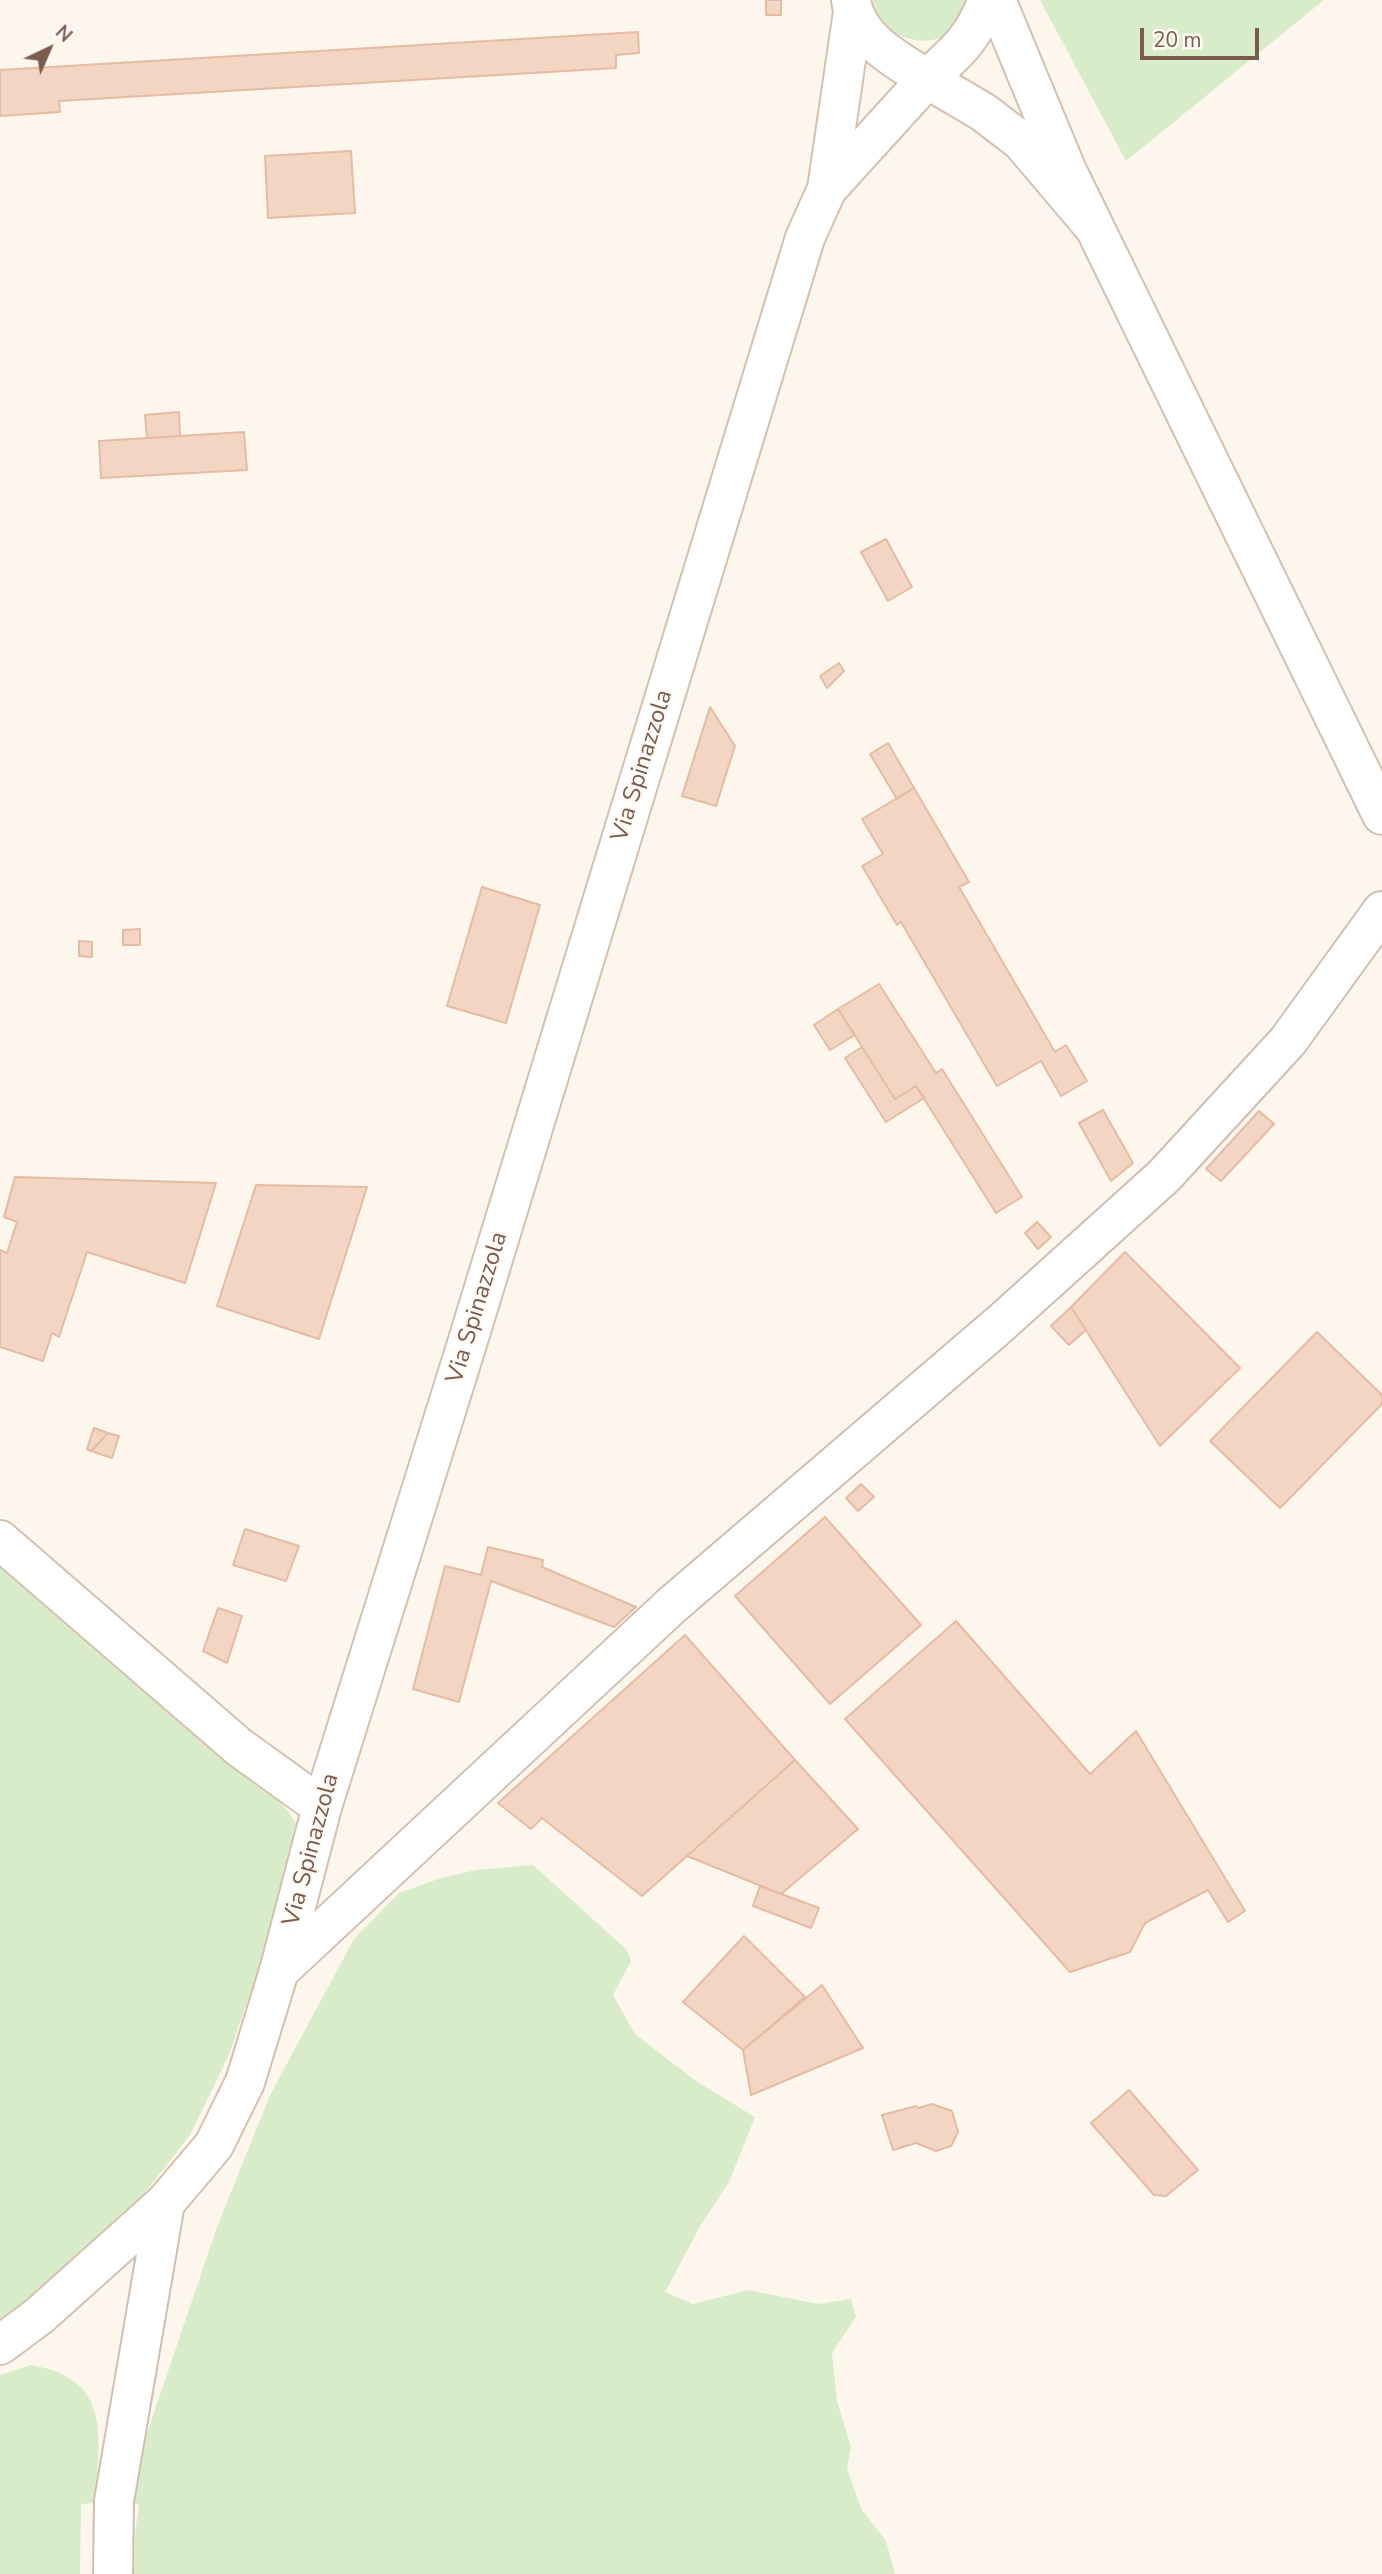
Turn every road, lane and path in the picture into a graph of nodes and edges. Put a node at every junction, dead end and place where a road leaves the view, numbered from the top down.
1 (988, 0) edge
2 (996, 0) edge
3 (852, 6) edge
4 (927, 79) junction
5 (827, 189) junction
6 (1093, 226) junction
7 (1382, 815) edge
8 (1382, 911) edge
9 (0, 1540) edge
10 (322, 1807) junction
11 (279, 1971) junction
12 (166, 2203) junction
13 (0, 2345) edge
14 (113, 2574) edge

1 - 4 street
2 - 6 street
3 - 4 street
3 - 5 street
4 - 5 street
4 - 6 street
5 - 10 street, Via Spinazzola
6 - 7 street
8 - 11 street
9 - 10 street
10 - 11 street, Via Spinazzola
11 - 12 street, Via Spinazzola
12 - 13 street, Via Spinazzola
12 - 14 street

